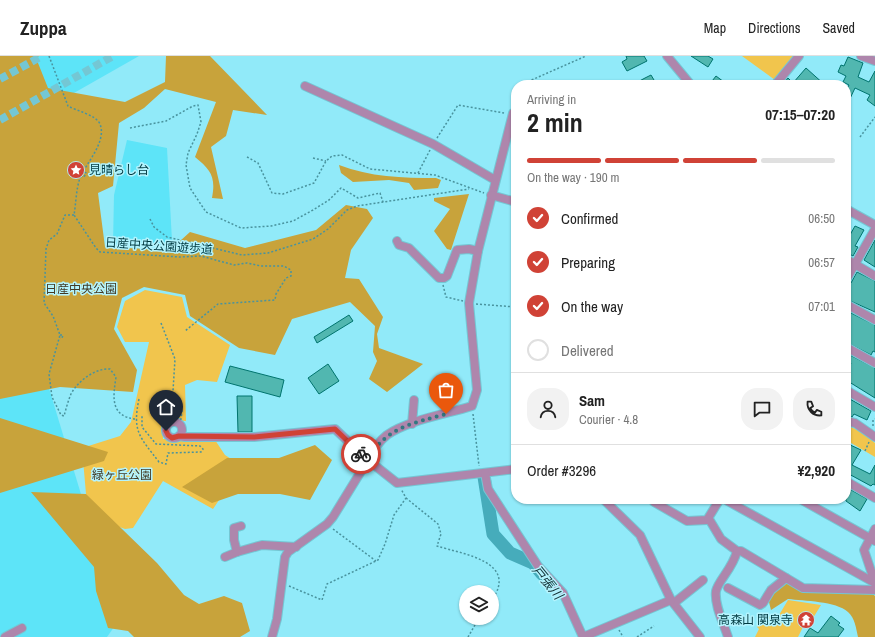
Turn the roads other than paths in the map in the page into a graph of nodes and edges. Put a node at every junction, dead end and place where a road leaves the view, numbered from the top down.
1 (667, 56) edge
2 (799, 56) edge
3 (861, 56) edge
4 (875, 62) edge
5 (687, 80) edge
6 (780, 80) edge
7 (305, 86) dead end
8 (511, 126) edge
9 (495, 180) junction
10 (491, 195) junction
11 (511, 201) edge
12 (851, 212) edge
13 (875, 225) edge
14 (875, 229) edge
15 (397, 241) dead end
16 (478, 251) junction
17 (851, 262) edge
18 (855, 264) junction
19 (851, 271) edge
20 (875, 276) edge
21 (851, 307) edge
22 (875, 320) edge
23 (851, 350) edge
24 (875, 363) edge
25 (851, 393) edge
26 (414, 400) dead end
27 (875, 407) edge
28 (851, 422) edge
29 (412, 424) junction
30 (179, 436) junction
31 (874, 436) edge
32 (368, 460) junction
33 (511, 470) edge
34 (482, 473) junction
35 (851, 484) edge
36 (875, 498) edge
37 (608, 504) edge
38 (657, 504) edge
39 (717, 504) edge
40 (733, 504) edge
41 (809, 504) edge
42 (709, 519) junction
43 (241, 526) dead end
44 (875, 529) edge
45 (872, 539) edge
46 (296, 547) junction
47 (237, 552) junction
48 (736, 552) junction
49 (225, 557) dead end
50 (786, 578) junction
51 (703, 580) dead end
52 (875, 583) edge
53 (728, 588) dead end
54 (875, 590) edge
55 (673, 601) junction
56 (22, 628) dead end
57 (5, 637) edge
58 (272, 637) edge
59 (583, 637) edge
60 (700, 637) edge
61 (728, 637) edge

1 - 5 street
2 - 6 street
3 - 4 street
7 - 9 street
8 - 9 street
9 - 10 street
10 - 11 street
10 - 16 street
12 - 13 street
14 - 18 street
15 - 16 street
16 - 29 street
17 - 18 street
18 - 19 street
18 - 20 street
21 - 22 street
23 - 24 street
25 - 27 street
26 - 29 street
28 - 31 street
29 - 32 street
30 - 30 street
30 - 32 street
32 - 34 street
32 - 46 street
33 - 34 street
34 - 59 street
35 - 36 street
37 - 55 street
38 - 42 street
39 - 42 street
40 - 52 street
41 - 45 street
42 - 48 street
43 - 47 street
44 - 45 street
45 - 52 street
46 - 47 street
46 - 58 street
47 - 49 street
48 - 50 street
48 - 61 street
50 - 53 street
50 - 54 street
51 - 55 street
55 - 59 street
55 - 60 street
56 - 57 street

